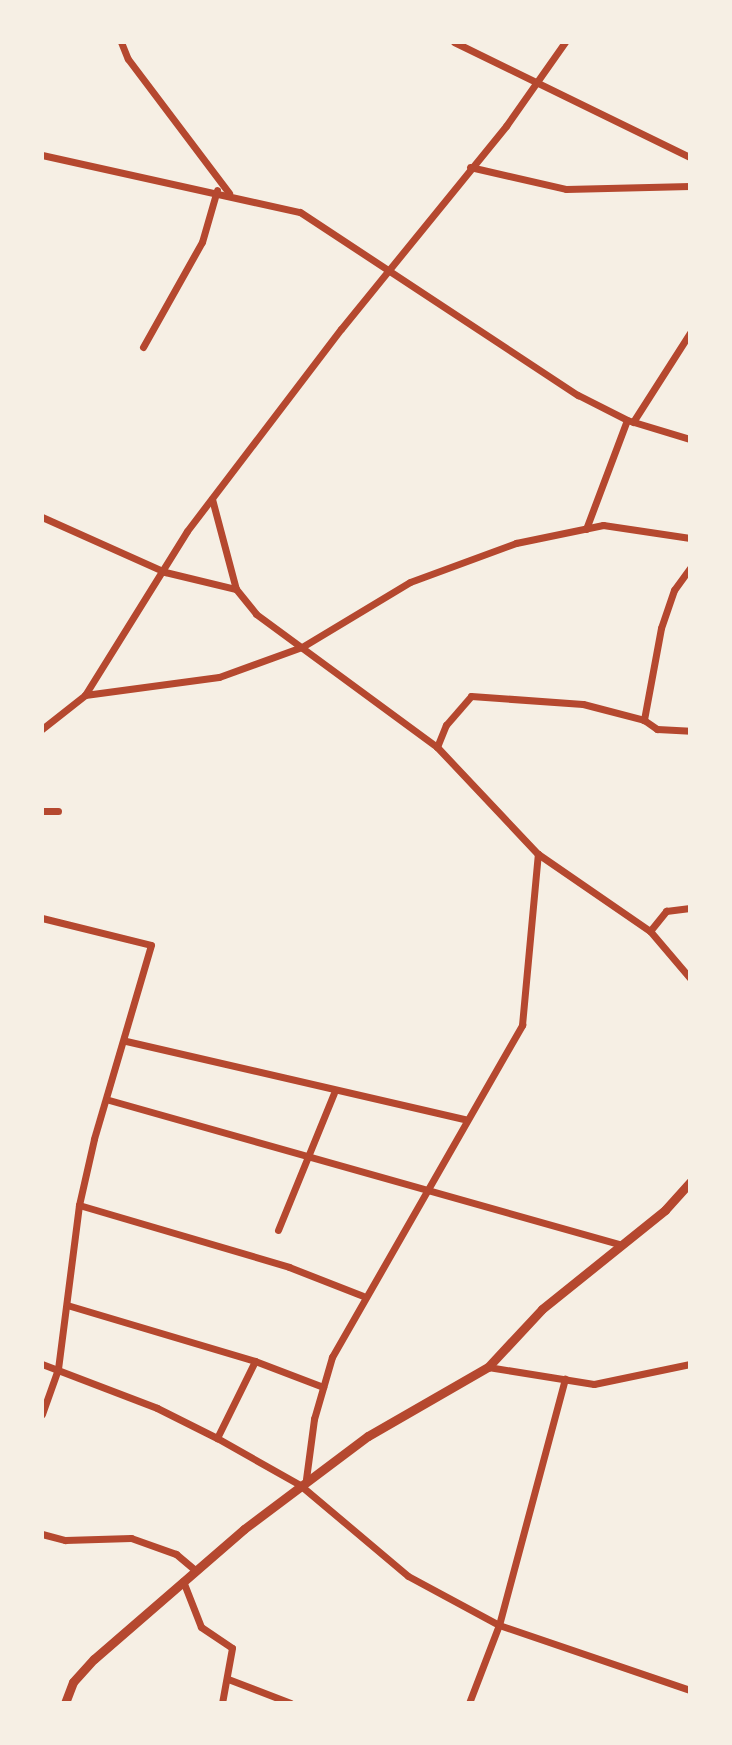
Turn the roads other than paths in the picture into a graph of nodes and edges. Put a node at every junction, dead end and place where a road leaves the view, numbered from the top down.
1 (121, 42) edge
2 (454, 42) edge
3 (565, 42) edge
4 (535, 83) junction
5 (43, 157) edge
6 (690, 157) edge
7 (470, 167) junction
8 (690, 186) edge
9 (217, 190) junction
10 (229, 193) junction
11 (390, 270) junction
12 (690, 333) edge
13 (143, 347) dead end
14 (630, 421) junction
15 (690, 439) edge
16 (212, 499) junction
17 (42, 517) edge
18 (586, 529) junction
19 (690, 538) edge
20 (690, 568) edge
21 (165, 572) junction
22 (236, 589) junction
23 (302, 647) junction
24 (85, 695) junction
25 (644, 720) junction
26 (42, 729) edge
27 (690, 731) edge
28 (437, 747) junction
29 (42, 811) edge
30 (58, 811) dead end
31 (538, 854) junction
32 (690, 908) edge
33 (42, 918) edge
34 (650, 931) junction
35 (690, 978) edge
36 (126, 1041) junction
37 (334, 1093) junction
38 (109, 1100) junction
39 (467, 1120) junction
40 (308, 1155) junction
41 (690, 1182) edge
42 (429, 1189) junction
43 (79, 1205) junction
44 (278, 1230) dead end
45 (622, 1245) junction
46 (363, 1296) junction
47 (67, 1305) junction
48 (255, 1361) junction
49 (42, 1364) edge
50 (690, 1364) edge
51 (488, 1367) junction
52 (58, 1369) junction
53 (565, 1379) junction
54 (323, 1387) junction
55 (42, 1414) edge
56 (217, 1438) junction
57 (303, 1482) junction
58 (42, 1534) edge
59 (196, 1571) junction
60 (183, 1581) junction
61 (499, 1625) junction
62 (228, 1679) junction
63 (690, 1690) edge
64 (65, 1703) edge
65 (222, 1703) edge
66 (291, 1703) edge
67 (469, 1703) edge

1 - 10 street
2 - 4 street
3 - 4 street
4 - 6 street
4 - 7 street
5 - 9 street
7 - 8 street
7 - 11 street
9 - 10 street
9 - 13 street
10 - 11 street
11 - 14 street
11 - 16 street
12 - 14 street
14 - 15 street
14 - 18 street
16 - 21 street
16 - 22 street
17 - 21 street
18 - 19 street
18 - 23 street
20 - 25 street
21 - 22 street
21 - 24 street
22 - 23 street
23 - 24 street
23 - 28 street
24 - 26 street
25 - 27 street
25 - 28 street
28 - 31 street
29 - 30 street
31 - 34 street
31 - 39 street
32 - 34 street
33 - 36 street
34 - 35 street
36 - 37 street
36 - 38 street
37 - 39 street
37 - 40 street
38 - 40 street
38 - 43 street
39 - 42 street
40 - 42 street
40 - 44 street
41 - 45 street
42 - 45 street
42 - 46 street
43 - 46 street
43 - 47 street
45 - 51 street
46 - 54 street
47 - 48 street
47 - 52 street
48 - 54 street
48 - 56 street
49 - 52 street
50 - 53 street
51 - 53 street
51 - 57 street
52 - 55 street
52 - 56 street
53 - 61 street
54 - 57 street
56 - 57 street
57 - 59 street
57 - 61 street
58 - 59 street
59 - 60 street
60 - 62 street
60 - 64 street
61 - 63 street
61 - 67 street
62 - 65 street
62 - 66 street

